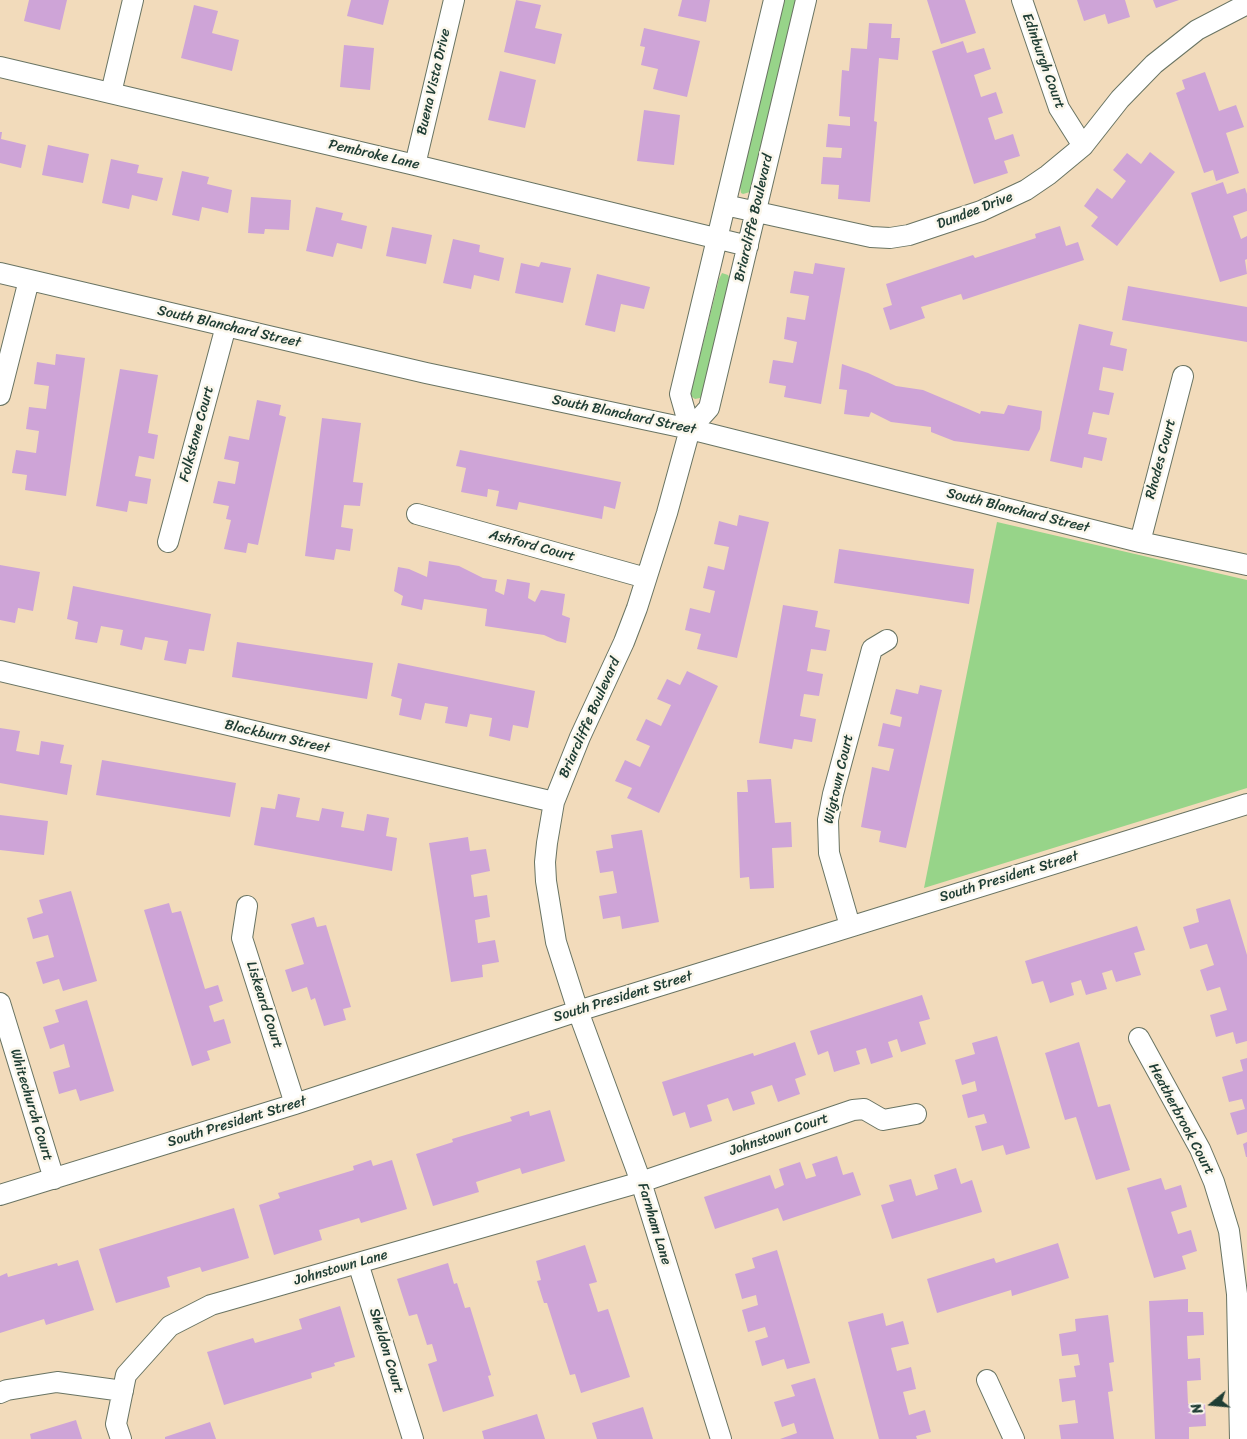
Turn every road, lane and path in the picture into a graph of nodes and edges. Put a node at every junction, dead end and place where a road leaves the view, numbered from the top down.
1 (133, 0) edge
2 (454, 0) edge
3 (774, 0) edge
4 (806, 0) edge
5 (1022, 0) edge
6 (1247, 4) edge
7 (0, 67) edge
8 (111, 93) junction
9 (1083, 146) junction
10 (415, 165) junction
11 (725, 205) junction
12 (756, 212) junction
13 (717, 238) junction
14 (748, 246) junction
15 (0, 273) edge
16 (29, 280) junction
17 (226, 326) junction
18 (1183, 376) dead end
19 (0, 395) edge
20 (690, 429) junction
21 (418, 514) dead end
22 (168, 542) dead end
23 (1140, 542) junction
24 (1247, 565) edge
25 (646, 578) junction
26 (887, 640) dead end
27 (0, 671) edge
28 (554, 802) junction
29 (1247, 804) edge
30 (247, 906) dead end
31 (850, 926) junction
32 (0, 1003) edge
33 (578, 1011) junction
34 (1139, 1038) dead end
35 (296, 1104) junction
36 (916, 1114) dead end
37 (54, 1179) junction
38 (641, 1182) junction
39 (0, 1195) edge
40 (358, 1263) junction
41 (1242, 1293) edge
42 (987, 1380) dead end
43 (123, 1391) junction
44 (0, 1393) edge
45 (121, 1439) edge
46 (413, 1439) edge
47 (721, 1439) edge
48 (1014, 1439) edge
49 (1240, 1439) edge

1 - 8 street
2 - 10 street, Buena Vista Drive
3 - 11 street
4 - 12 street, Briarcliffe Boulevard
5 - 9 street, Edinburgh Court
6 - 9 street, Dundee Drive
7 - 8 street, Pembroke Lane
8 - 10 street, Pembroke Lane
9 - 12 street, Dundee Drive
10 - 13 street, Pembroke Lane
11 - 12 street, Dundee Drive
11 - 13 street
12 - 14 street, Briarcliffe Boulevard
13 - 14 street, Pembroke Lane
13 - 20 street
14 - 20 street, Briarcliffe Boulevard
15 - 16 street, South Blanchard Street
16 - 17 street, South Blanchard Street
16 - 19 street
17 - 20 street, South Blanchard Street
17 - 22 street, Folkstone Court
18 - 23 street, Rhodes Court
20 - 23 street, South Blanchard Street
20 - 25 street, Briarcliffe Boulevard
21 - 25 street, Ashford Court
23 - 24 street, South Blanchard Street
25 - 28 street, Briarcliffe Boulevard
26 - 31 street, Wigtown Court
27 - 28 street, Blackburn Street
28 - 33 street, Briarcliffe Boulevard
29 - 31 street, South President Street
30 - 35 street, Liskeard Court
31 - 33 street, South President Street
32 - 37 street, Whitechurch Court
33 - 35 street, South President Street
33 - 38 street, Farnham Lane
34 - 41 street, Heatherbrook Court
35 - 37 street, South President Street
36 - 38 street, Johnstown Court
37 - 39 street, South President Street
38 - 40 street, Johnstown Lane
38 - 47 street, Farnham Lane
40 - 43 street, Johnstown Lane
40 - 46 street, Sheldon Court
41 - 49 street, Heatherbrook Court
42 - 48 street
43 - 44 street
43 - 45 street, Johnstown Lane

